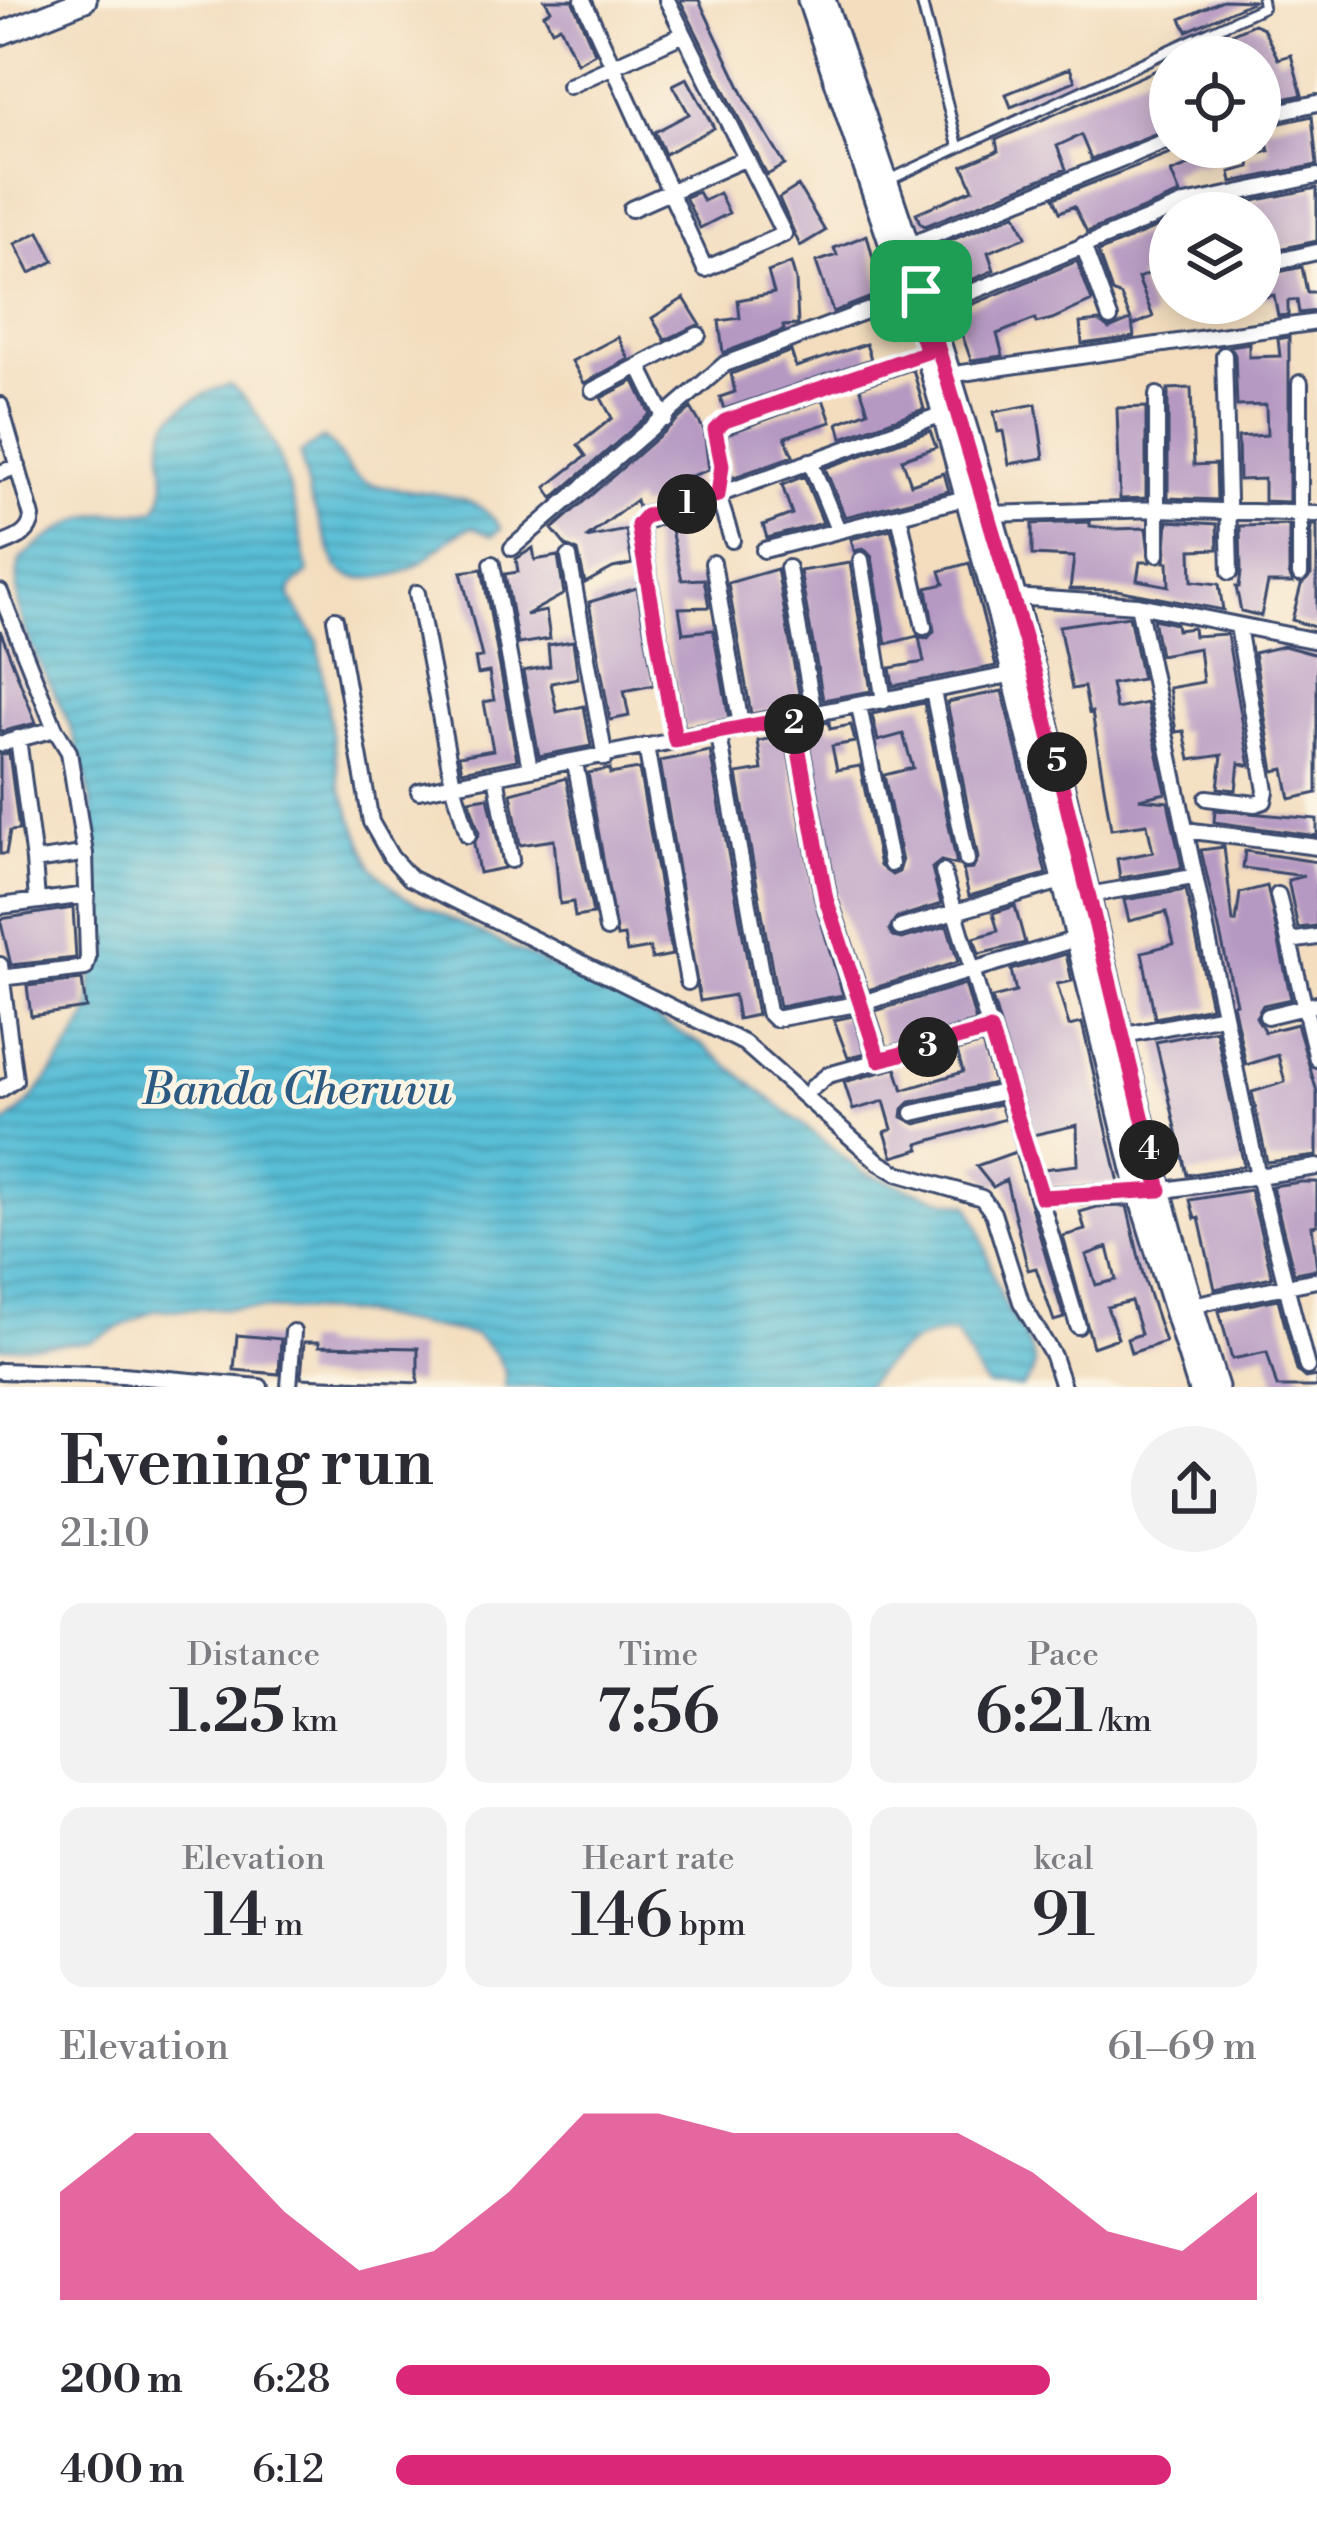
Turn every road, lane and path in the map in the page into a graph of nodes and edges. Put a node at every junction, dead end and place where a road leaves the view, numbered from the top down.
1 (583, 0) edge
2 (667, 0) edge
3 (809, 0) edge
4 (824, 0) edge
5 (921, 0) edge
6 (1262, 0) edge
7 (80, 1) edge
8 (0, 34) edge
9 (684, 34) junction
10 (613, 66) junction
11 (569, 86) dead end
12 (1316, 106) edge
13 (1281, 112) edge
14 (958, 146) junction
15 (1149, 148) edge
16 (746, 158) junction
17 (1317, 176) edge
18 (887, 180) junction
19 (670, 192) junction
20 (631, 208) dead end
21 (1083, 245) junction
22 (908, 246) junction
23 (1317, 252) edge
24 (1281, 260) edge
25 (919, 299) junction
26 (1110, 317) dead end
27 (1317, 322) edge
28 (698, 334) dead end
29 (927, 352) junction
30 (1224, 355) dead end
31 (639, 366) junction
32 (948, 375) junction
33 (1300, 383) dead end
34 (593, 391) dead end
35 (1157, 394) dead end
36 (0, 405) edge
37 (943, 414) junction
38 (665, 419) junction
39 (809, 461) junction
40 (18, 466) junction
41 (0, 473) edge
42 (718, 495) junction
43 (977, 509) junction
44 (1159, 509) junction
45 (1229, 514) junction
46 (899, 515) junction
47 (1309, 515) edge
48 (838, 530) junction
49 (732, 540) dead end
50 (0, 545) edge
51 (512, 548) dead end
52 (764, 550) dead end
53 (1157, 554) dead end
54 (569, 557) dead end
55 (861, 560) dead end
56 (712, 563) dead end
57 (492, 564) dead end
58 (788, 568) dead end
59 (1230, 572) dead end
60 (1300, 574) dead end
61 (0, 592) edge
62 (417, 593) dead end
63 (1013, 597) junction
64 (1138, 605) junction
65 (335, 619) dead end
66 (1238, 626) junction
67 (924, 627) dead end
68 (1317, 641) edge
69 (1023, 672) junction
70 (933, 692) junction
71 (884, 701) junction
72 (859, 706) junction
73 (814, 714) junction
74 (793, 718) junction
75 (741, 725) junction
76 (55, 729) junction
77 (718, 730) junction
78 (18, 738) junction
79 (675, 740) junction
80 (0, 745) edge
81 (646, 746) junction
82 (605, 758) junction
83 (575, 764) junction
84 (530, 769) junction
85 (496, 776) junction
86 (453, 784) junction
87 (419, 791) dead end
88 (1207, 798) dead end
89 (1185, 830) junction
90 (468, 835) dead end
91 (1317, 847) edge
92 (75, 855) dead end
93 (512, 860) dead end
94 (967, 860) dead end
95 (34, 861) junction
96 (891, 864) dead end
97 (943, 872) dead end
98 (1193, 877) junction
99 (1065, 880) junction
100 (88, 895) junction
101 (1088, 895) junction
102 (1278, 896) dead end
103 (37, 901) junction
104 (0, 906) edge
105 (955, 911) junction
106 (900, 928) dead end
107 (607, 929) dead end
108 (1317, 937) edge
109 (1076, 939) junction
110 (1290, 941) junction
111 (0, 965) edge
112 (973, 972) junction
113 (1, 978) edge
114 (688, 982) dead end
115 (862, 1003) junction
116 (1311, 1005) edge
117 (1223, 1016) junction
118 (1267, 1016) dead end
119 (5, 1026) edge
120 (990, 1030) junction
121 (1120, 1036) junction
122 (1317, 1059) edge
123 (879, 1060) junction
124 (812, 1088) dead end
125 (0, 1090) edge
126 (1006, 1091) junction
127 (913, 1113) dead end
128 (1317, 1167) edge
129 (1258, 1176) junction
130 (1149, 1192) junction
131 (1042, 1197) junction
132 (1317, 1280) edge
133 (1287, 1284) junction
134 (1191, 1305) junction
135 (1078, 1326) dead end
136 (292, 1332) dead end
137 (1307, 1367) dead end
138 (0, 1371) edge
139 (123, 1381) edge
140 (260, 1387) edge
141 (289, 1387) edge
142 (1064, 1387) edge
143 (1199, 1387) edge
144 (1217, 1387) edge

1 - 10 street
2 - 9 street
3 - 25 street
4 - 18 street
5 - 14 lane
6 - 14 lane
7 - 8 street
9 - 10 street
9 - 16 street
10 - 11 street
10 - 19 street
12 - 13 street
14 - 18 lane
15 - 22 street
16 - 19 street
16 - 19 street
17 - 21 street
18 - 22 street
19 - 20 street
21 - 25 street
21 - 26 street
22 - 25 street
23 - 24 street
25 - 29 street
25 - 32 street
25 - 38 street
27 - 32 street
28 - 31 street
29 - 37 street
29 - 42 street
30 - 45 street
31 - 34 street
31 - 38 street
32 - 43 street
33 - 47 street
35 - 44 street
36 - 40 street
37 - 39 street
37 - 43 street
38 - 51 street
39 - 42 street
39 - 48 street
40 - 41 street
40 - 50 street
42 - 49 street
42 - 79 street
43 - 44 street
43 - 46 street
43 - 63 street
43 - 69 street
44 - 45 street
44 - 53 street
45 - 47 street
45 - 59 street
46 - 48 street
46 - 67 street
47 - 60 street
48 - 52 street
54 - 82 street
55 - 71 street
56 - 75 street
57 - 84 street
58 - 73 street
61 - 76 street
62 - 86 street
63 - 64 street
63 - 69 street
64 - 66 street
64 - 89 street
65 - 142 street
66 - 68 street
66 - 88 street
69 - 70 street
69 - 99 street
69 - 101 street
70 - 71 street
70 - 94 street
71 - 72 street
72 - 73 street
72 - 96 street
73 - 74 street
74 - 75 street
74 - 115 street
75 - 77 street
76 - 78 street
76 - 100 street
77 - 79 street
77 - 115 street
78 - 80 street
78 - 95 street
79 - 81 street
81 - 82 street
81 - 114 street
82 - 83 street
83 - 84 street
83 - 107 street
84 - 85 street
85 - 86 street
85 - 93 street
86 - 87 street
86 - 90 street
89 - 91 street
89 - 98 street
92 - 95 street
95 - 103 street
97 - 105 street
98 - 101 street
98 - 117 street
99 - 105 street
99 - 109 street
100 - 103 street
100 - 113 street
101 - 121 street
102 - 110 street
103 - 104 street
105 - 106 street
105 - 112 street
108 - 110 street
109 - 112 street
109 - 130 street
110 - 116 street
111 - 113 street
112 - 115 street
112 - 120 street
113 - 119 street
115 - 123 street
116 - 118 street
116 - 122 street
117 - 121 street
117 - 129 street
119 - 125 street
120 - 123 street
120 - 126 street
121 - 130 street
123 - 124 street
126 - 127 street
126 - 131 street
128 - 129 street
129 - 130 street
129 - 133 street
130 - 131 street
130 - 134 street
130 - 143 street
131 - 135 street
132 - 133 street
133 - 134 street
133 - 137 street
134 - 144 street
136 - 141 street
138 - 139 street
139 - 140 street

